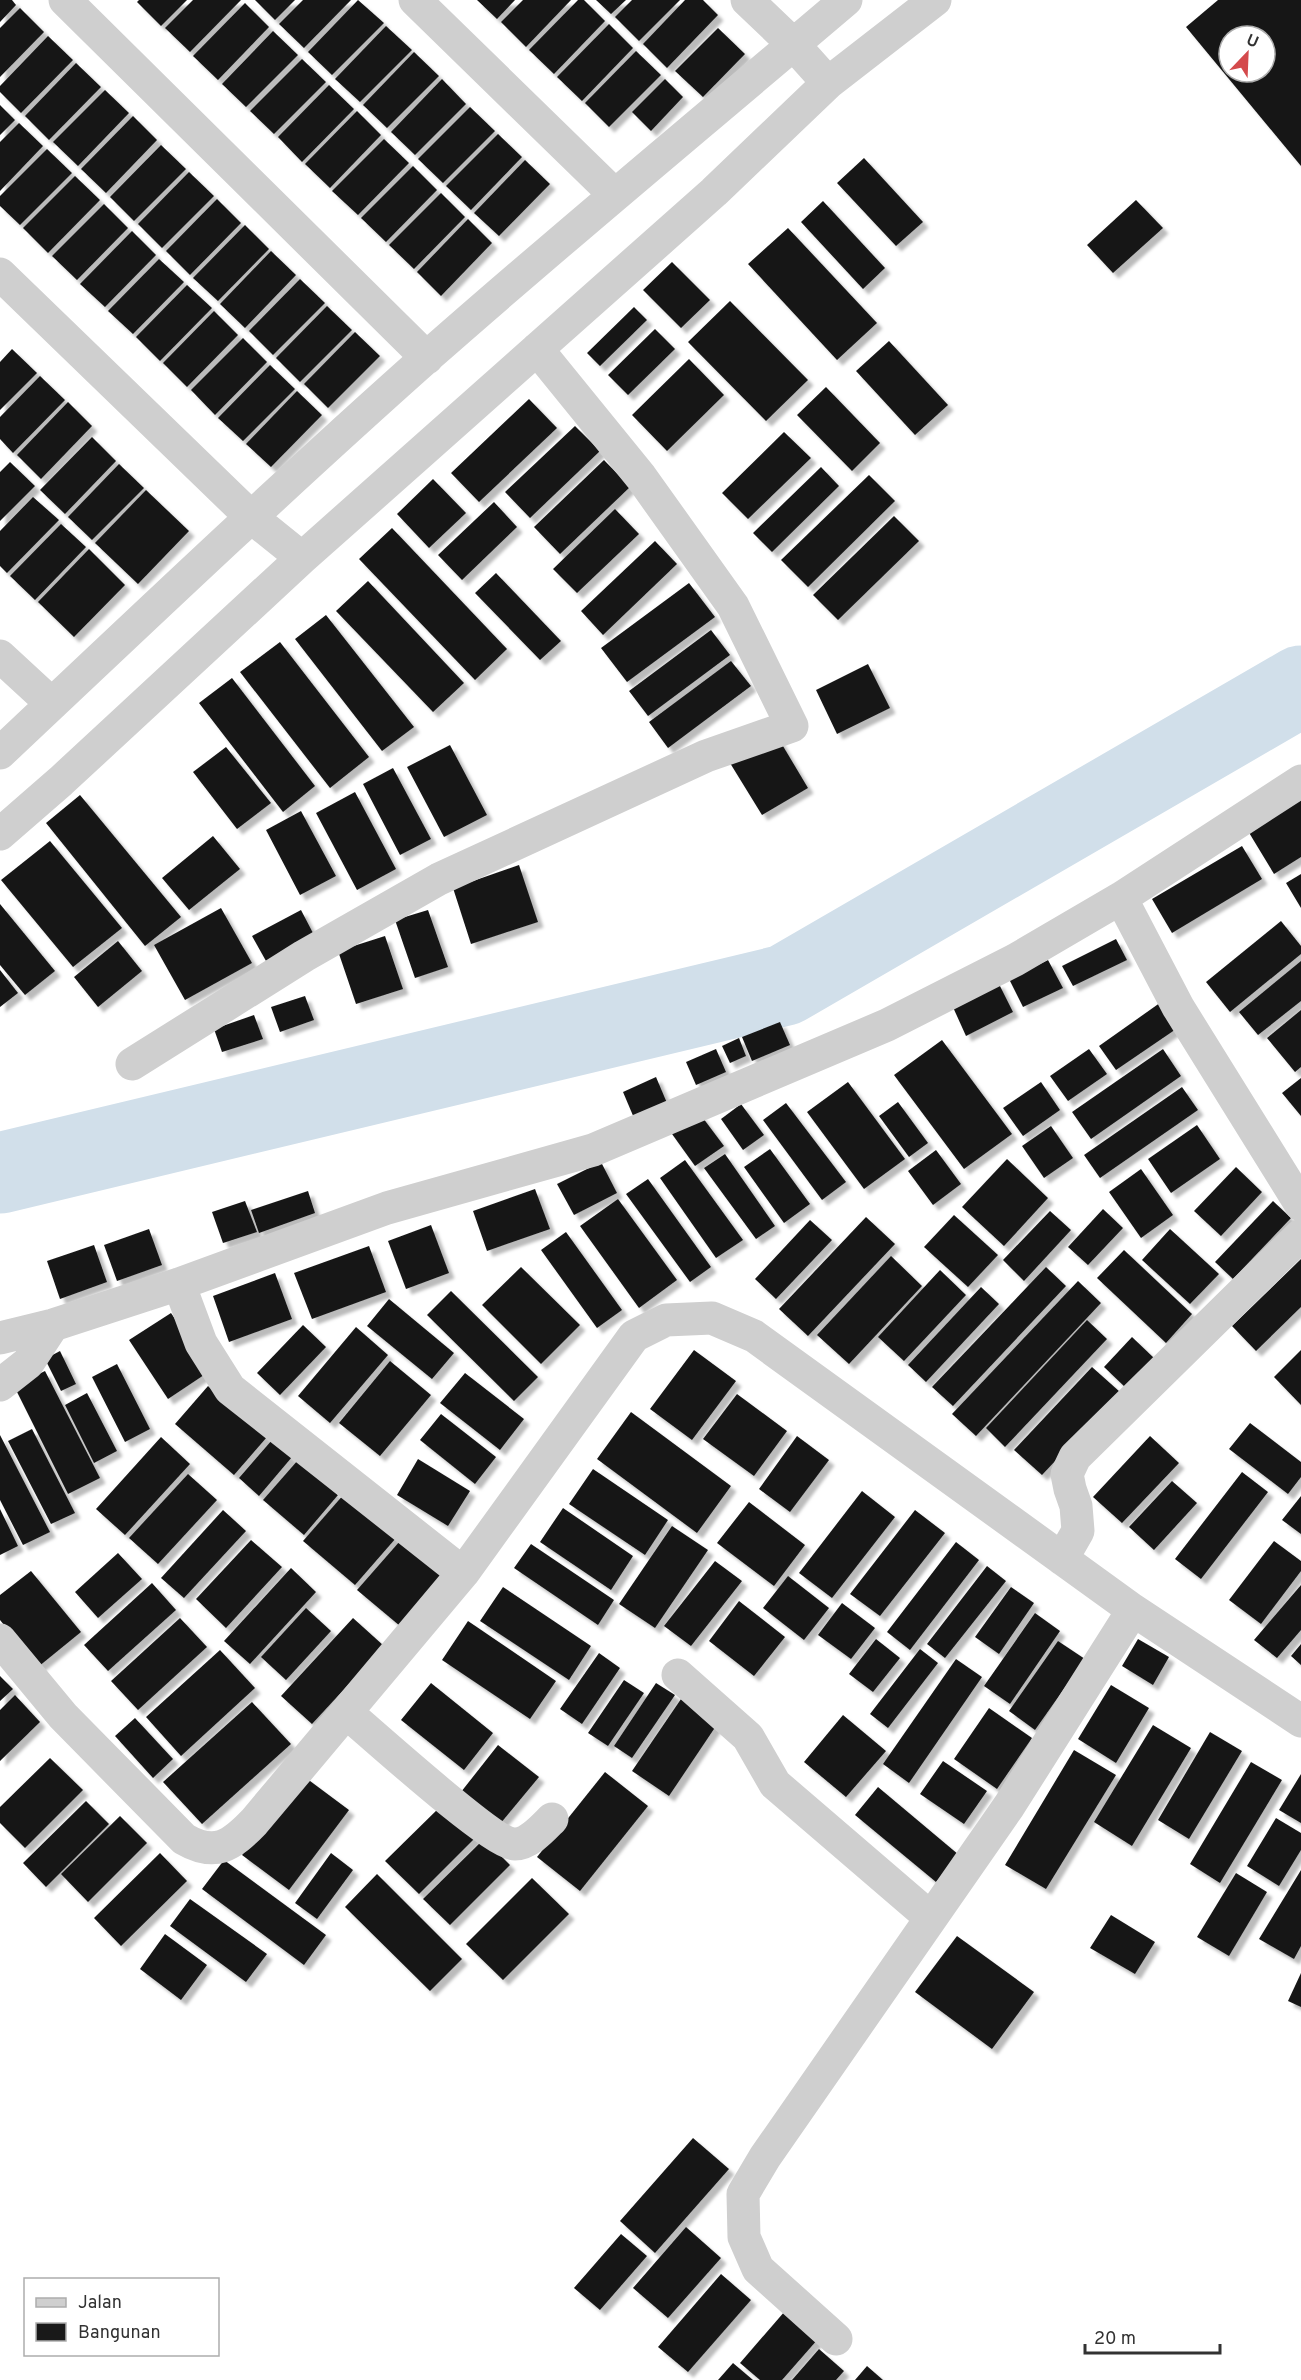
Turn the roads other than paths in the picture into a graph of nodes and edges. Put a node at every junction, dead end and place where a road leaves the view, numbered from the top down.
1 (65, 0) edge
2 (415, 0) edge
3 (747, 0) edge
4 (846, 0) edge
5 (935, 0) edge
6 (794, 45) junction
7 (828, 83) junction
8 (615, 195) junction
9 (0, 274) edge
10 (537, 349) junction
11 (427, 358) junction
12 (250, 517) junction
13 (302, 558) junction
14 (0, 656) edge
15 (52, 704) junction
16 (0, 753) edge
17 (1301, 781) edge
18 (0, 834) edge
19 (1121, 898) junction
20 (132, 1064) dead end
21 (1301, 1205) edge
22 (1301, 1235) edge
23 (179, 1284) junction
24 (53, 1325) junction
25 (0, 1338) edge
26 (0, 1385) edge
27 (1062, 1559) junction
28 (462, 1573) junction
29 (1133, 1610) junction
30 (0, 1640) edge
31 (678, 1675) dead end
32 (347, 1713) junction
33 (1301, 1721) edge
34 (552, 1819) dead end
35 (931, 1918) junction
36 (836, 2339) dead end

1 - 11 street
2 - 8 street
3 - 6 street
4 - 6 street
5 - 7 street
6 - 7 street
6 - 8 street
7 - 10 street
8 - 11 street
9 - 12 street
10 - 13 street
10 - 20 street
11 - 12 street
12 - 13 street
12 - 15 street
13 - 18 street
14 - 15 street
15 - 16 street
17 - 19 street
19 - 21 street
19 - 23 street
22 - 27 street
23 - 24 street
23 - 28 street
24 - 25 street
24 - 26 street
27 - 28 street
27 - 29 street
28 - 32 street
29 - 33 street
29 - 35 street
30 - 32 street
31 - 35 street
32 - 34 street
35 - 36 street

